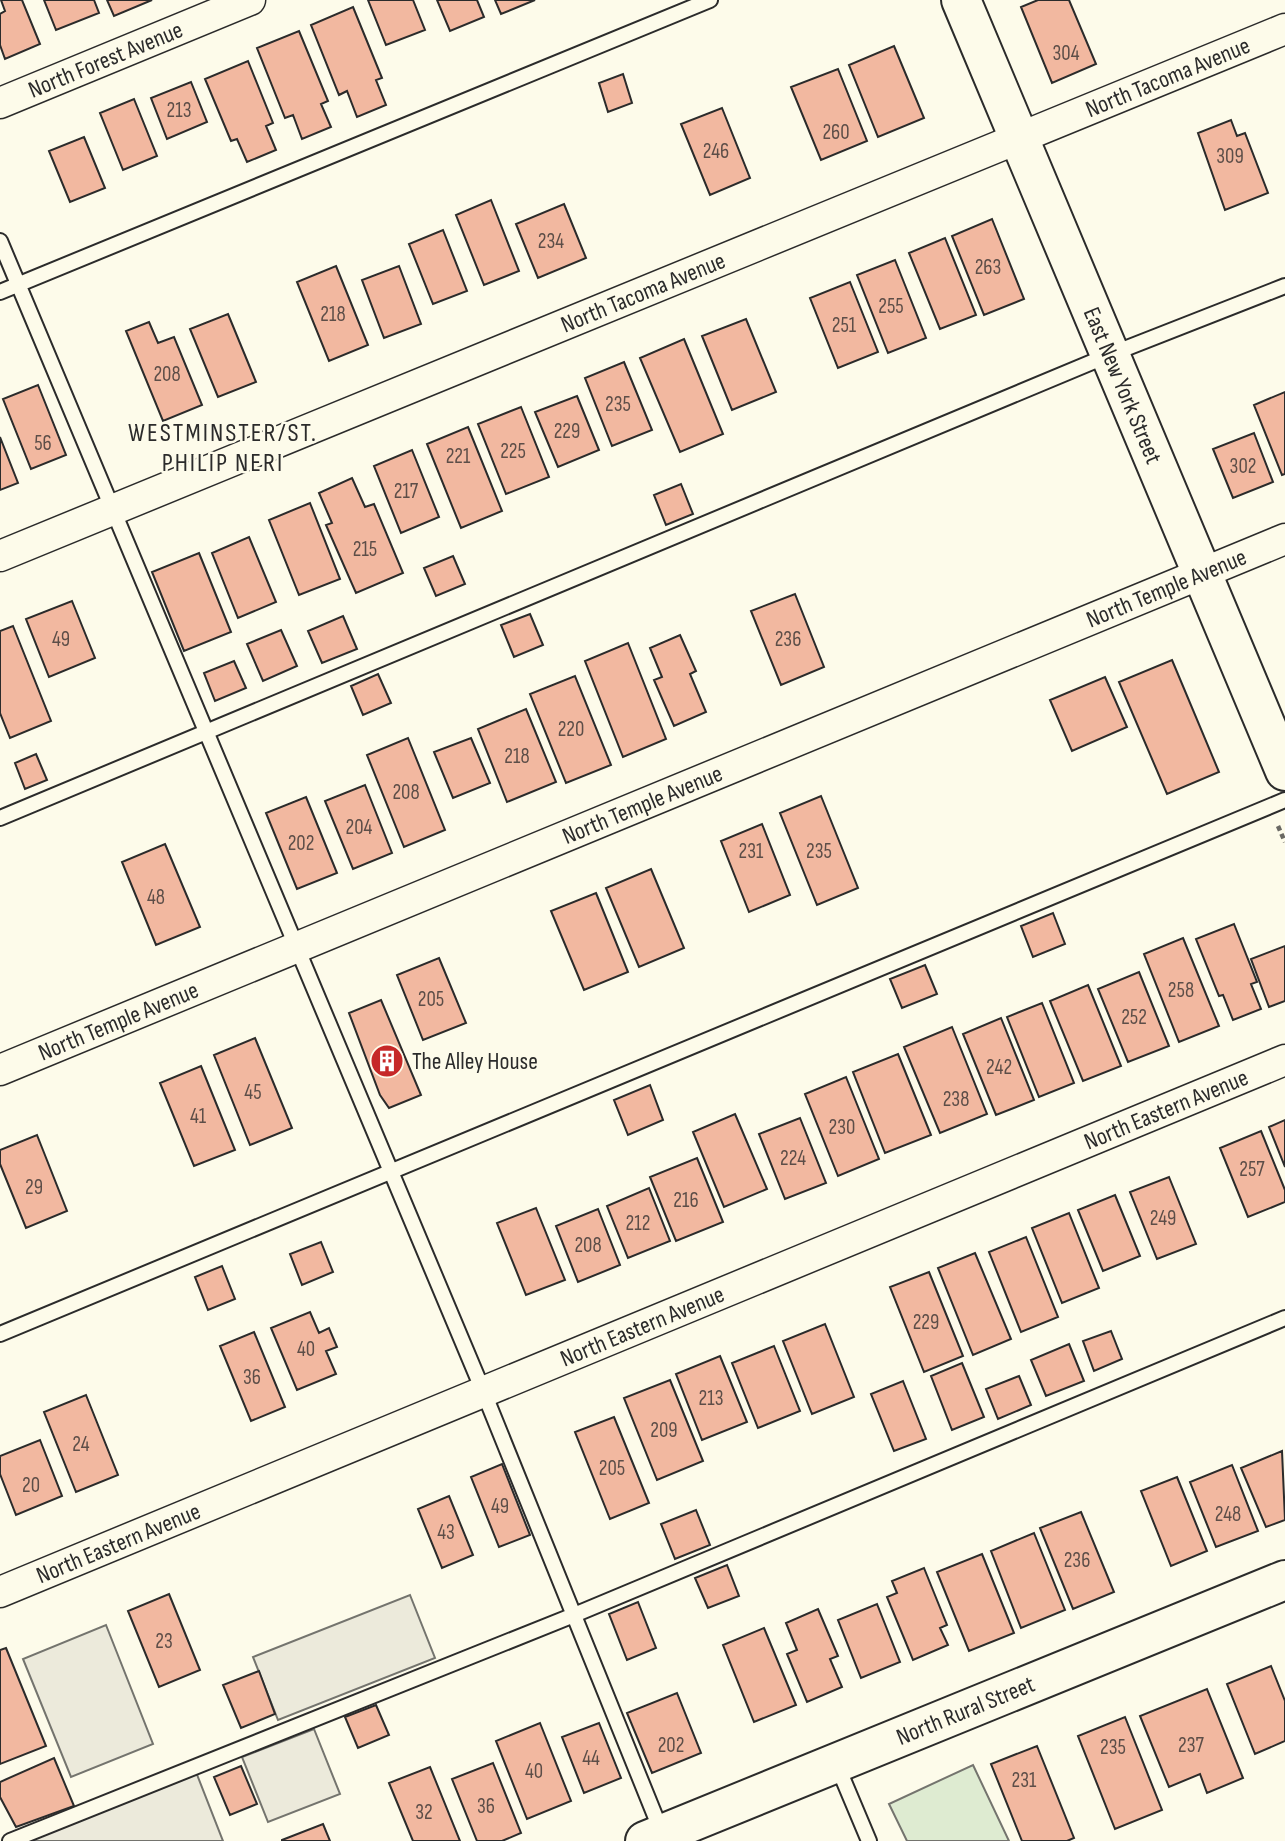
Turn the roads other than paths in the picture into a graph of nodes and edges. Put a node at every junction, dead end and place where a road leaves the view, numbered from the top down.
1 (250, 0) edge
2 (710, 0) edge
3 (961, 0) edge
4 (1285, 29) edge
5 (0, 103) edge
6 (1019, 139) junction
7 (0, 241) edge
8 (19, 284) junction
9 (1285, 286) edge
10 (0, 292) edge
11 (1109, 355) junction
12 (113, 510) junction
13 (1285, 539) edge
14 (0, 556) edge
15 (1201, 574) junction
16 (207, 732) junction
17 (1285, 771) edge
18 (1285, 800) edge
19 (0, 818) edge
20 (298, 947) junction
21 (1285, 1060) edge
22 (0, 1070) edge
23 (390, 1174) junction
24 (1285, 1318) edge
25 (0, 1334) edge
26 (484, 1393) junction
27 (1285, 1580) edge
28 (0, 1592) edge
29 (573, 1615) junction
30 (836, 1763) junction
31 (654, 1837) edge
32 (10, 1841) edge
33 (869, 1841) edge

1 - 5 street, North Forest Avenue
2 - 8 lane
3 - 6 main road, East New York Street
4 - 6 street, North Tacoma Avenue
6 - 11 main road, East New York Street
6 - 12 street, North Tacoma Avenue
7 - 8 lane
8 - 10 lane
8 - 12 lane
9 - 11 lane
11 - 15 main road, East New York Street
11 - 16 lane
12 - 14 street, North Tacoma Avenue
12 - 16 lane
13 - 15 street, North Temple Avenue
15 - 17 main road, East New York Street
15 - 20 street, North Temple Avenue
16 - 19 lane
16 - 20 lane
18 - 23 lane
20 - 22 street, North Temple Avenue
20 - 23 lane
21 - 26 street, North Eastern Avenue
23 - 25 lane
23 - 26 lane
24 - 29 lane
26 - 28 street, North Eastern Avenue
26 - 29 lane
27 - 30 main road, North Rural Street
29 - 31 lane
29 - 32 lane
30 - 31 main road, North Rural Street
30 - 33 lane

